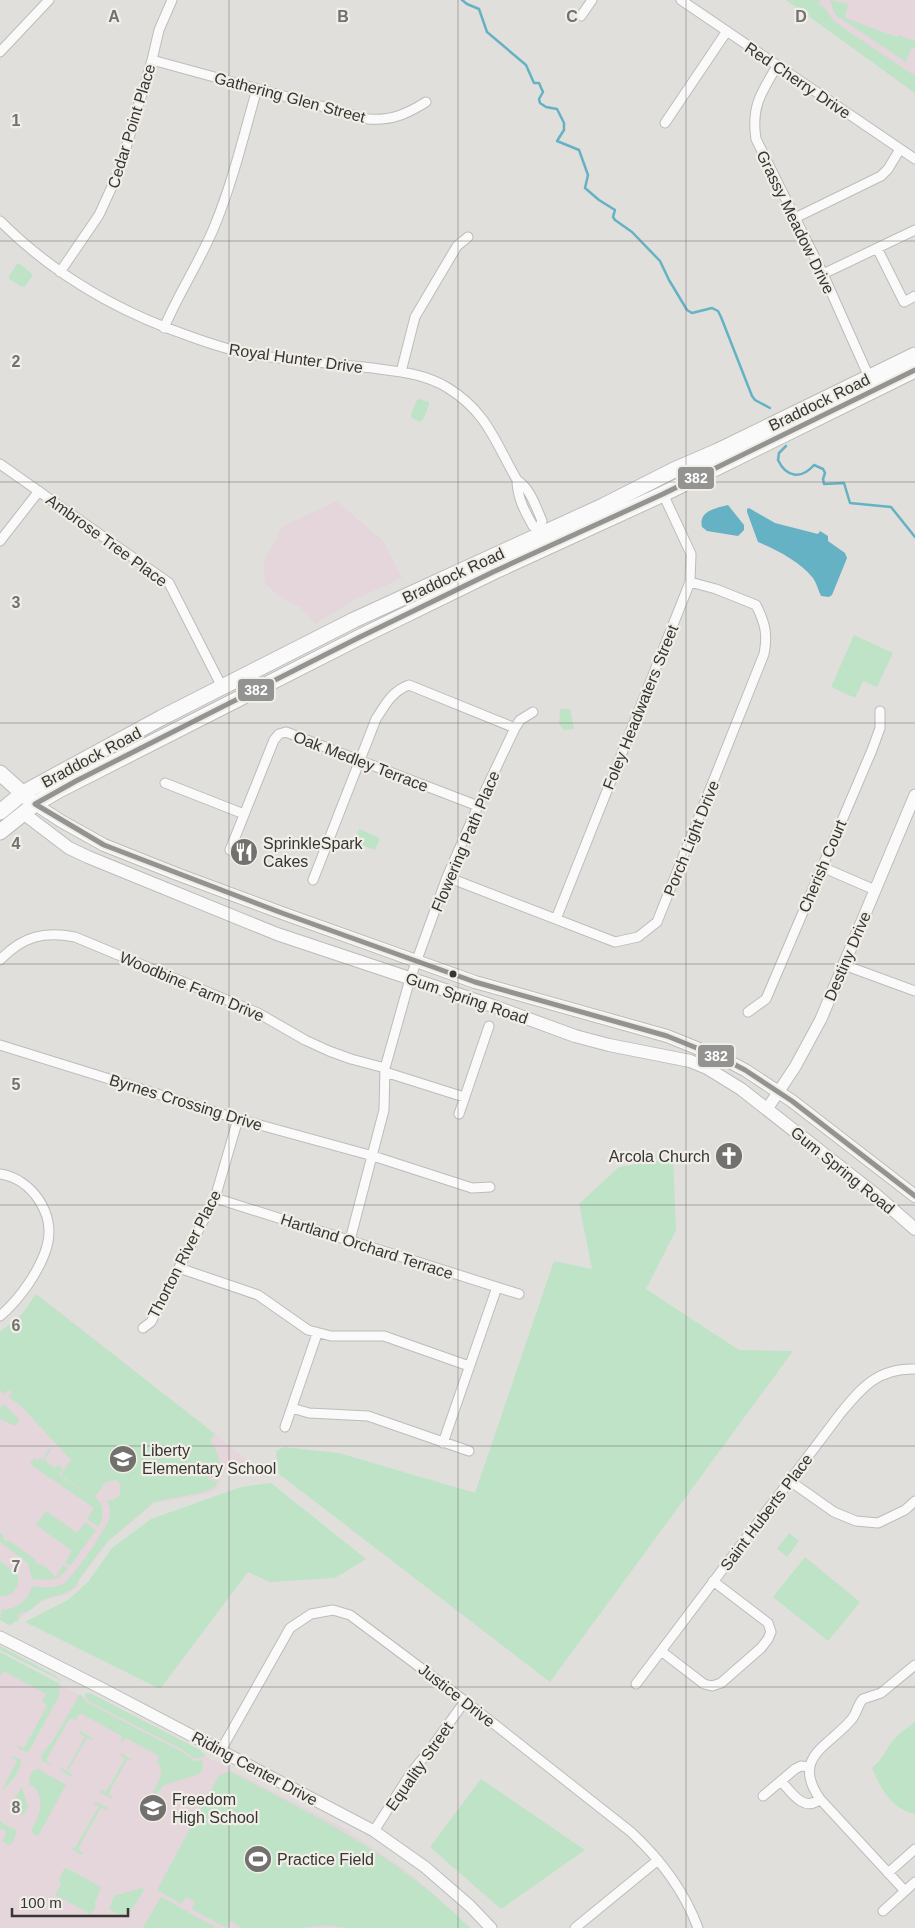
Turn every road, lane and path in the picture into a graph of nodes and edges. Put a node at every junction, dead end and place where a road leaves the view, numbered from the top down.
1 (49, 0) edge
2 (172, 0) edge
3 (592, 0) edge
4 (681, 0) edge
5 (581, 16) dead end
6 (727, 31) junction
7 (0, 52) edge
8 (152, 60) junction
9 (777, 66) junction
10 (257, 89) junction
11 (426, 102) dead end
12 (665, 123) dead end
13 (900, 149) junction
14 (915, 159) edge
15 (795, 218) junction
16 (0, 221) edge
17 (915, 230) edge
18 (468, 237) dead end
19 (877, 248) junction
20 (60, 272) junction
21 (823, 274) junction
22 (915, 296) edge
23 (164, 328) junction
24 (915, 355) edge
25 (915, 370) edge
26 (401, 372) junction
27 (869, 377) junction
28 (767, 442) junction
29 (0, 464) edge
30 (39, 491) junction
31 (663, 494) junction
32 (542, 537) junction
33 (0, 541) edge
34 (690, 582) junction
35 (354, 620) junction
36 (295, 670) junction
37 (222, 687) junction
38 (880, 711) dead end
39 (533, 712) dead end
40 (515, 728) junction
41 (166, 735) junction
42 (360, 760) junction
43 (0, 773) edge
44 (165, 783) dead end
45 (23, 793) junction
46 (915, 795) edge
47 (35, 804) junction
48 (8, 806) edge
49 (478, 806) junction
50 (244, 814) junction
51 (0, 832) edge
52 (230, 850) dead end
53 (822, 867) junction
54 (447, 877) junction
55 (313, 880) dead end
56 (875, 890) junction
57 (556, 919) junction
58 (0, 960) edge
59 (416, 962) junction
60 (844, 964) junction
61 (410, 979) junction
62 (915, 991) edge
63 (748, 1012) dead end
64 (489, 1026) dead end
65 (0, 1045) edge
66 (385, 1070) junction
67 (779, 1092) junction
68 (464, 1097) junction
69 (767, 1109) junction
70 (459, 1114) dead end
71 (238, 1119) junction
72 (373, 1156) junction
73 (0, 1174) edge
74 (490, 1187) dead end
75 (915, 1196) edge
76 (215, 1198) junction
77 (915, 1230) edge
78 (350, 1240) junction
79 (179, 1268) junction
80 (497, 1287) junction
81 (519, 1294) dead end
82 (0, 1316) edge
83 (143, 1328) dead end
84 (318, 1334) junction
85 (469, 1366) junction
86 (915, 1368) edge
87 (292, 1408) junction
88 (285, 1427) dead end
89 (443, 1443) junction
90 (469, 1451) dead end
91 (790, 1481) junction
92 (915, 1501) edge
93 (713, 1581) junction
94 (0, 1637) edge
95 (661, 1651) junction
96 (915, 1665) edge
97 (636, 1684) dead end
98 (465, 1701) junction
99 (221, 1750) junction
100 (809, 1768) junction
101 (781, 1781) junction
102 (763, 1796) dead end
103 (820, 1799) junction
104 (374, 1831) junction
105 (915, 1849) edge
106 (658, 1860) junction
107 (888, 1873) junction
108 (915, 1882) edge
109 (905, 1891) junction
110 (883, 1911) dead end
111 (491, 1928) edge
112 (575, 1928) edge
113 (698, 1928) edge

1 - 7 street
2 - 8 street, Cedar Point Place
3 - 5 street
4 - 6 street, Red Cherry Drive
6 - 9 street, Red Cherry Drive
6 - 12 street
8 - 10 street, Gathering Glen Street
8 - 20 street, Cedar Point Place
9 - 13 street, Red Cherry Drive
9 - 15 street, Grassy Meadow Drive
10 - 11 street, Gathering Glen Street
10 - 23 street
13 - 14 street, Red Cherry Drive
13 - 15 street
15 - 21 street, Grassy Meadow Drive
16 - 20 street, Royal Hunter Drive
17 - 19 street
18 - 26 street
19 - 21 street
19 - 22 street
20 - 23 street, Royal Hunter Drive
21 - 27 street, Grassy Meadow Drive
23 - 26 street, Royal Hunter Drive
24 - 27 main road, Braddock Road
25 - 28 main road, Braddock Road
26 - 32 street, Royal Hunter Drive
27 - 28 main road
27 - 32 main road, Braddock Road
28 - 31 main road, Braddock Road
29 - 30 street, Ambrose Tree Place
30 - 33 street
30 - 37 street, Ambrose Tree Place
31 - 32 main road, Braddock Road
31 - 34 street, Foley Headwaters Street
32 - 35 main road, Braddock Road
32 - 36 main road, Braddock Road
34 - 57 street, Foley Headwaters Street
34 - 57 street, Porch Light Drive
35 - 36 main road
35 - 37 main road, Braddock Road
36 - 41 main road, Braddock Road
37 - 41 main road
37 - 45 main road, Braddock Road
38 - 53 street, Cherish Court
39 - 40 street, Flowering Path Place
40 - 42 street
40 - 49 street, Flowering Path Place
41 - 47 main road, Braddock Road
42 - 49 street, Oak Medley Terrace
42 - 50 street, Oak Medley Terrace
42 - 55 street
43 - 45 main road, Gum Spring Road
44 - 50 street
45 - 47 main road, Gum Spring Road
45 - 48 main road, Braddock Road
46 - 56 street, Destiny Drive
47 - 48 main road, Braddock Road
47 - 59 main road, Gum Spring Road
48 - 51 main road, Braddock Road
48 - 61 main road, Gum Spring Road
49 - 54 street, Flowering Path Place
50 - 52 street, Oak Medley Terrace
53 - 56 street
53 - 63 street, Cherish Court
54 - 57 street, Porch Light Drive
54 - 59 street, Flowering Path Place
56 - 60 street, Destiny Drive
58 - 66 street, Woodbine Farm Drive
59 - 61 street, Flowering Path Place
59 - 67 main road, Gum Spring Road
60 - 62 street
60 - 67 street, Destiny Drive
61 - 66 street, Flowering Path Place
61 - 69 main road, Gum Spring Road
64 - 68 street
65 - 71 street, Byrnes Crossing Drive
66 - 68 street, Woodbine Farm Drive
66 - 72 street, Flowering Path Place
67 - 69 street, Destiny Drive
67 - 75 main road, Gum Spring Road
68 - 70 street
69 - 77 main road, Gum Spring Road
71 - 72 street, Byrnes Crossing Drive
71 - 76 street, Thorton River Place
72 - 74 street, Byrnes Crossing Drive
72 - 78 street, Flowering Path Place
73 - 82 street
76 - 78 street, Hartland Orchard Terrace
76 - 79 street, Thorton River Place
78 - 80 street, Hartland Orchard Terrace
79 - 83 street, Thorton River Place
79 - 84 street
80 - 81 street, Hartland Orchard Terrace
80 - 85 street
84 - 85 street
84 - 87 street
85 - 89 street
86 - 91 street, Saint Huberts Place
87 - 88 street
87 - 89 street
89 - 90 street
91 - 92 street
91 - 93 street, Saint Huberts Place
93 - 95 street, Saint Huberts Place
93 - 95 street
94 - 99 street, Riding Center Drive
95 - 97 street, Saint Huberts Place
96 - 100 street
98 - 99 street, Justice Drive
98 - 104 street, Equality Street
98 - 106 street, Justice Drive
99 - 104 street, Riding Center Drive
100 - 101 street
100 - 103 street
101 - 102 street
101 - 103 street
103 - 107 street
104 - 111 street, Riding Center Drive
105 - 107 street
106 - 112 street
106 - 113 street, Justice Drive
107 - 109 street
108 - 109 street
109 - 110 street

